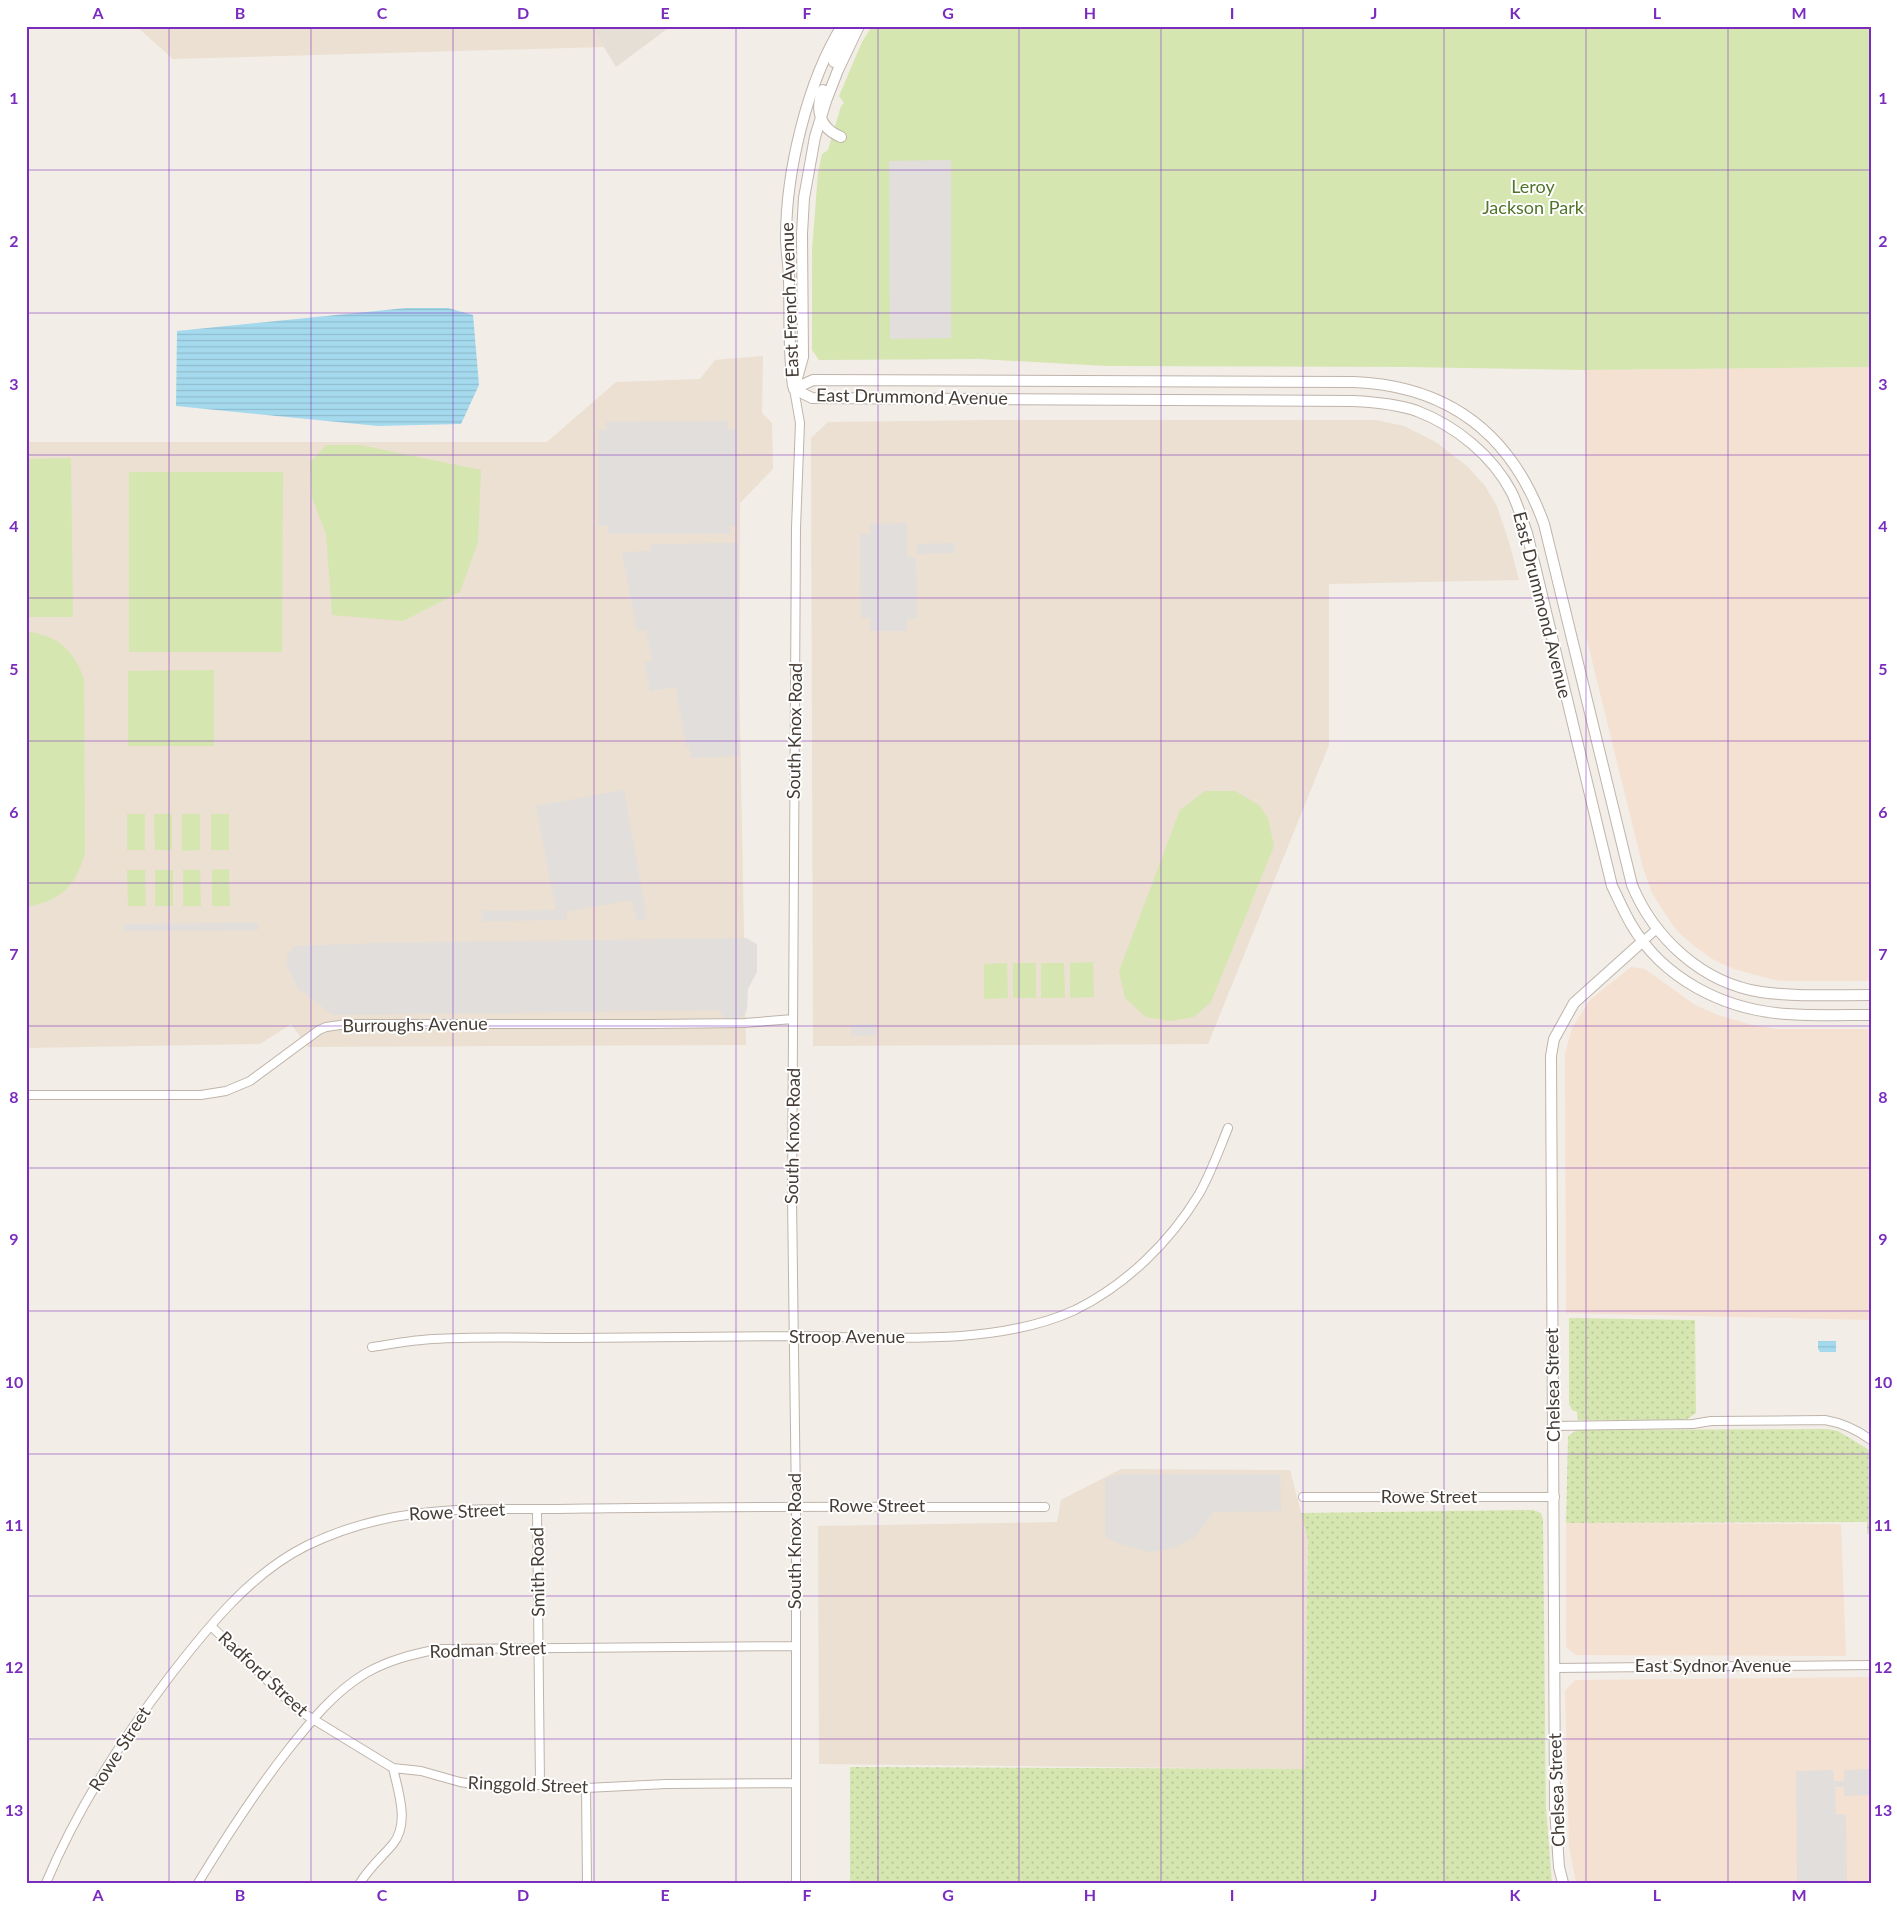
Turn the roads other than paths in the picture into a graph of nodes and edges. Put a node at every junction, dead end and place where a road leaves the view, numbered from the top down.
1 (842, 26) edge
2 (849, 26) edge
3 (859, 26) edge
4 (821, 118) junction
5 (841, 136) dead end
6 (794, 389) junction
7 (1658, 929) junction
8 (1642, 941) junction
9 (1871, 995) edge
10 (1871, 1015) edge
11 (793, 1019) junction
12 (26, 1095) edge
13 (1228, 1128) dead end
14 (794, 1336) junction
15 (372, 1347) dead end
16 (1553, 1426) junction
17 (1871, 1440) edge
18 (1303, 1497) dead end
19 (1555, 1497) junction
20 (796, 1506) junction
21 (1045, 1507) dead end
22 (537, 1509) junction
23 (211, 1626) junction
24 (796, 1646) junction
25 (539, 1648) junction
26 (1871, 1666) edge
27 (1555, 1668) junction
28 (312, 1720) junction
29 (393, 1768) junction
30 (795, 1783) junction
31 (540, 1785) junction
32 (586, 1788) junction
33 (46, 1883) edge
34 (198, 1883) edge
35 (360, 1883) edge
36 (587, 1883) edge
37 (796, 1883) edge
38 (1562, 1883) edge

1 - 6 street, East French Avenue
2 - 4 street
3 - 4 street, East French Avenue
4 - 5 street
4 - 6 street, East French Avenue
6 - 7 street, East Drummond Avenue
6 - 8 street, East Drummond Avenue
6 - 11 street, South Knox Road
7 - 8 street, Chelsea Street
7 - 9 street, East Drummond Avenue
8 - 10 street, East Drummond Avenue
8 - 16 street, Chelsea Street
11 - 12 street, Burroughs Avenue
11 - 14 street, South Knox Road
13 - 14 street, Stroop Avenue
14 - 15 street, Stroop Avenue
14 - 20 street, South Knox Road
16 - 17 street
16 - 19 street, Chelsea Street
18 - 19 street, Rowe Street
19 - 27 street, Chelsea Street
20 - 21 street, Rowe Street
20 - 22 street, Rowe Street
20 - 24 street, South Knox Road
22 - 23 street, Rowe Street
22 - 25 street, Smith Road
23 - 28 street, Radford Street
23 - 33 street, Rowe Street
24 - 25 street, Rodman Street
24 - 30 street, South Knox Road
25 - 28 street, Rodman Street
25 - 31 street, Smith Road
26 - 27 street, East Sydnor Avenue
27 - 38 street, Chelsea Street
28 - 29 street, Radford Street
28 - 34 street, Rodman Street
29 - 31 street, Ringgold Street
29 - 35 street
30 - 32 street, Ringgold Street
30 - 37 street, South Knox Road
31 - 32 street, Ringgold Street
32 - 36 street

